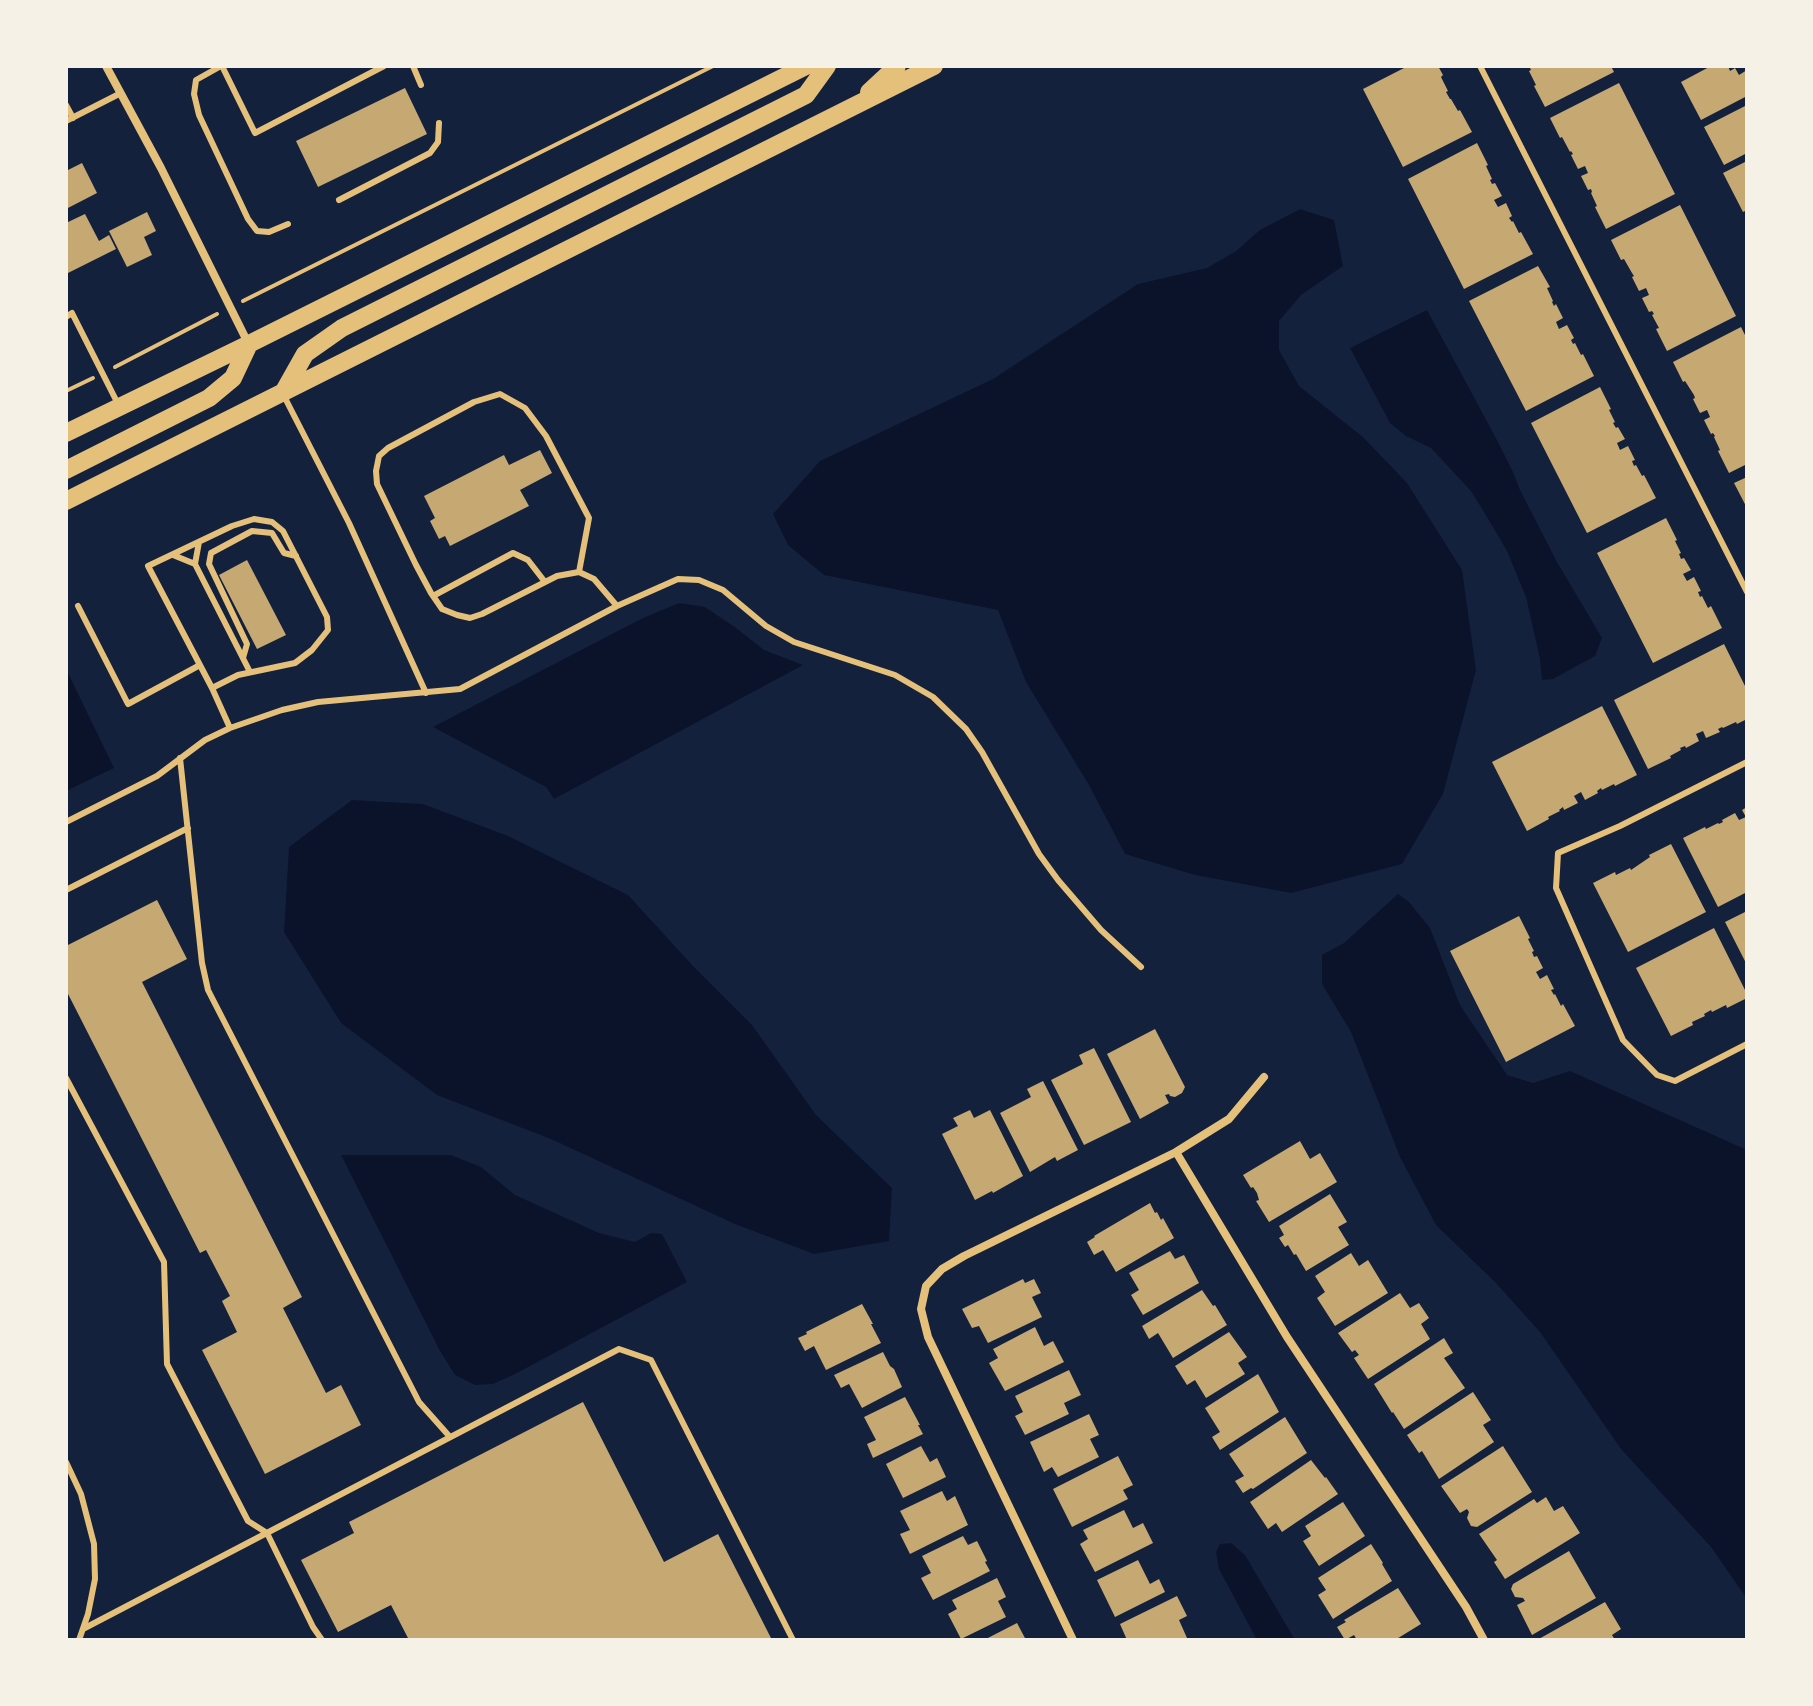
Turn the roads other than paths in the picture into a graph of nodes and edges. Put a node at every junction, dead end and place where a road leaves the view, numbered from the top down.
1 (106, 66) edge
2 (221, 66) edge
3 (384, 66) edge
4 (413, 66) edge
5 (806, 66) edge
6 (827, 66) edge
7 (897, 66) edge
8 (934, 66) edge
9 (1480, 66) edge
10 (421, 85) dead end
11 (121, 93) junction
12 (66, 105) edge
13 (855, 105) junction
14 (69, 120) edge
15 (439, 123) dead end
16 (339, 200) dead end
17 (288, 224) dead end
18 (66, 317) edge
19 (249, 344) junction
20 (283, 393) junction
21 (119, 407) junction
22 (66, 433) edge
23 (66, 470) edge
24 (66, 501) edge
25 (199, 542) junction
26 (172, 555) junction
27 (296, 556) junction
28 (195, 564) junction
29 (579, 572) junction
30 (545, 582) junction
31 (1747, 592) edge
32 (433, 596) junction
33 (78, 606) dead end
34 (617, 606) junction
35 (243, 658) junction
36 (200, 665) junction
37 (250, 672) junction
38 (212, 688) junction
39 (426, 693) junction
40 (230, 728) junction
41 (180, 758) junction
42 (1747, 762) edge
43 (66, 822) edge
44 (188, 828) junction
45 (66, 890) edge
46 (1141, 967) dead end
47 (1747, 1044) edge
48 (1264, 1077) dead end
49 (66, 1078) edge
50 (1176, 1152) junction
51 (450, 1437) junction
52 (66, 1462) edge
53 (267, 1533) junction
54 (83, 1629) junction
55 (79, 1640) edge
56 (322, 1640) edge
57 (793, 1640) edge
58 (1073, 1640) edge
59 (1484, 1640) edge

1 - 11 street
2 - 3 lane
2 - 17 lane
4 - 10 lane
5 - 19 main road
6 - 20 main road
7 - 13 main road
8 - 13 main road
9 - 31 lane
11 - 14 lane
11 - 19 street
12 - 14 lane
13 - 20 main road
15 - 16 lane
18 - 21 lane
19 - 21 main road
19 - 23 main road
20 - 24 main road
20 - 39 lane
21 - 22 main road
25 - 26 lane
25 - 27 lane
25 - 28 lane
26 - 28 lane
26 - 36 lane
27 - 35 lane
27 - 37 lane
28 - 35 lane
29 - 30 lane
29 - 32 lane
29 - 34 lane
30 - 32 lane
30 - 32 lane
33 - 36 lane
34 - 39 lane
34 - 46 lane
35 - 37 lane
36 - 38 lane
37 - 38 lane
38 - 40 lane
39 - 40 lane
40 - 41 lane
41 - 43 lane
41 - 44 lane
42 - 47 lane
44 - 45 lane
44 - 51 lane
48 - 50 street
49 - 53 lane
50 - 58 street
50 - 59 street
51 - 53 lane
51 - 57 lane
52 - 54 lane
53 - 54 lane
53 - 56 lane
54 - 55 lane

